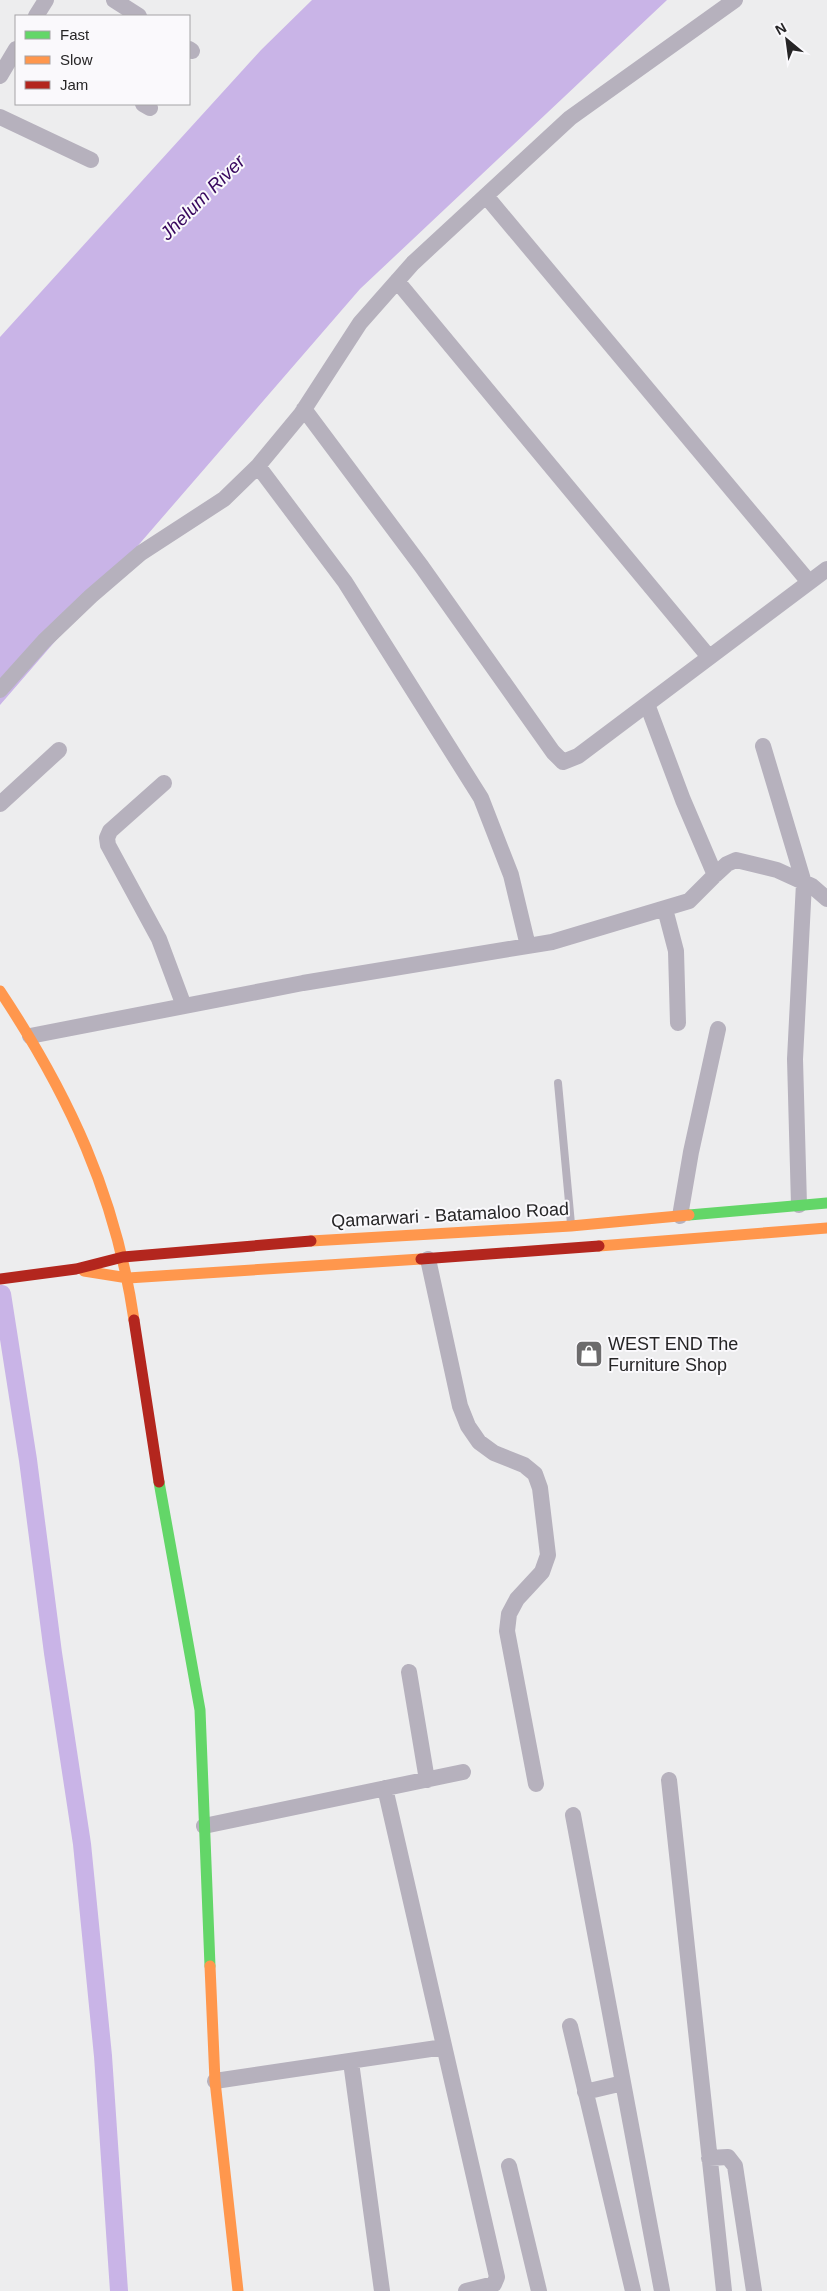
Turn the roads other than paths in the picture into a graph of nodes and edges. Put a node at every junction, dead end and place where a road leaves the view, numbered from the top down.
1 (46, 0) edge
2 (114, 0) edge
3 (735, 0) edge
4 (37, 15) edge
5 (137, 15) edge
6 (15, 51) edge
7 (0, 76) edge
8 (0, 118) edge
9 (91, 160) dead end
10 (486, 196) junction
11 (397, 281) junction
12 (304, 409) junction
13 (258, 466) junction
14 (827, 569) edge
15 (809, 582) junction
16 (710, 657) junction
17 (0, 690) edge
18 (647, 704) junction
19 (763, 746) dead end
20 (59, 750) dead end
21 (164, 783) dead end
22 (0, 804) edge
23 (715, 875) junction
24 (804, 883) junction
25 (827, 899) edge
26 (665, 910) junction
27 (528, 946) junction
28 (0, 992) edge
29 (184, 1006) junction
30 (678, 1022) dead end
31 (718, 1029) dead end
32 (30, 1036) junction
33 (558, 1083) dead end
34 (827, 1203) edge
35 (799, 1204) junction
36 (680, 1216) junction
37 (571, 1226) junction
38 (827, 1228) edge
39 (123, 1257) junction
40 (428, 1259) junction
41 (76, 1269) junction
42 (128, 1278) junction
43 (0, 1279) edge
44 (409, 1672) dead end
45 (463, 1772) dead end
46 (427, 1780) junction
47 (668, 1780) dead end
48 (536, 1784) dead end
49 (385, 1788) junction
50 (572, 1815) dead end
51 (204, 1826) junction
52 (570, 2026) dead end
53 (444, 2047) junction
54 (351, 2062) junction
55 (215, 2081) junction
56 (624, 2083) junction
57 (585, 2092) junction
58 (709, 2158) junction
59 (509, 2166) dead end
60 (238, 2291) edge
61 (382, 2291) edge
62 (466, 2291) edge
63 (539, 2291) edge
64 (633, 2291) edge
65 (662, 2291) edge
66 (724, 2291) edge
67 (754, 2291) edge

1 - 4 street
2 - 5 street
3 - 10 street
6 - 7 street
8 - 9 street
10 - 11 street
10 - 15 street
11 - 12 street
11 - 16 street
12 - 13 street
12 - 18 street
13 - 17 street
13 - 27 street
14 - 15 street
15 - 16 street
16 - 18 street
18 - 23 street
19 - 24 street
20 - 22 street
21 - 29 street
23 - 24 street
23 - 26 street
24 - 25 street
24 - 35 street
26 - 27 street
26 - 30 street
27 - 29 street
28 - 32 main road
29 - 32 street
31 - 36 street
32 - 39 main road
33 - 37 lane
34 - 35 main road, Qamarwari - Batamaloo Road
35 - 36 main road, Qamarwari - Batamaloo Road
36 - 37 main road, Qamarwari - Batamaloo Road
37 - 39 main road, Qamarwari - Batamaloo Road
38 - 40 main road, Qamarwari - Batamaloo Road
39 - 41 main road, Qamarwari - Batamaloo Road
39 - 42 main road
40 - 42 main road, Qamarwari - Batamaloo Road
40 - 48 street
41 - 42 main road, Qamarwari - Batamaloo Road
41 - 43 main road, Qamarwari - Batamaloo Road
42 - 51 main road
44 - 46 street
45 - 46 street
46 - 49 street
47 - 58 street
49 - 51 street
49 - 53 street
50 - 56 street
51 - 55 main road
52 - 57 street
53 - 54 street
53 - 62 street
54 - 55 street
54 - 61 street
55 - 60 main road
56 - 57 street
56 - 65 street
57 - 64 street
58 - 66 street
58 - 67 street
59 - 63 street

